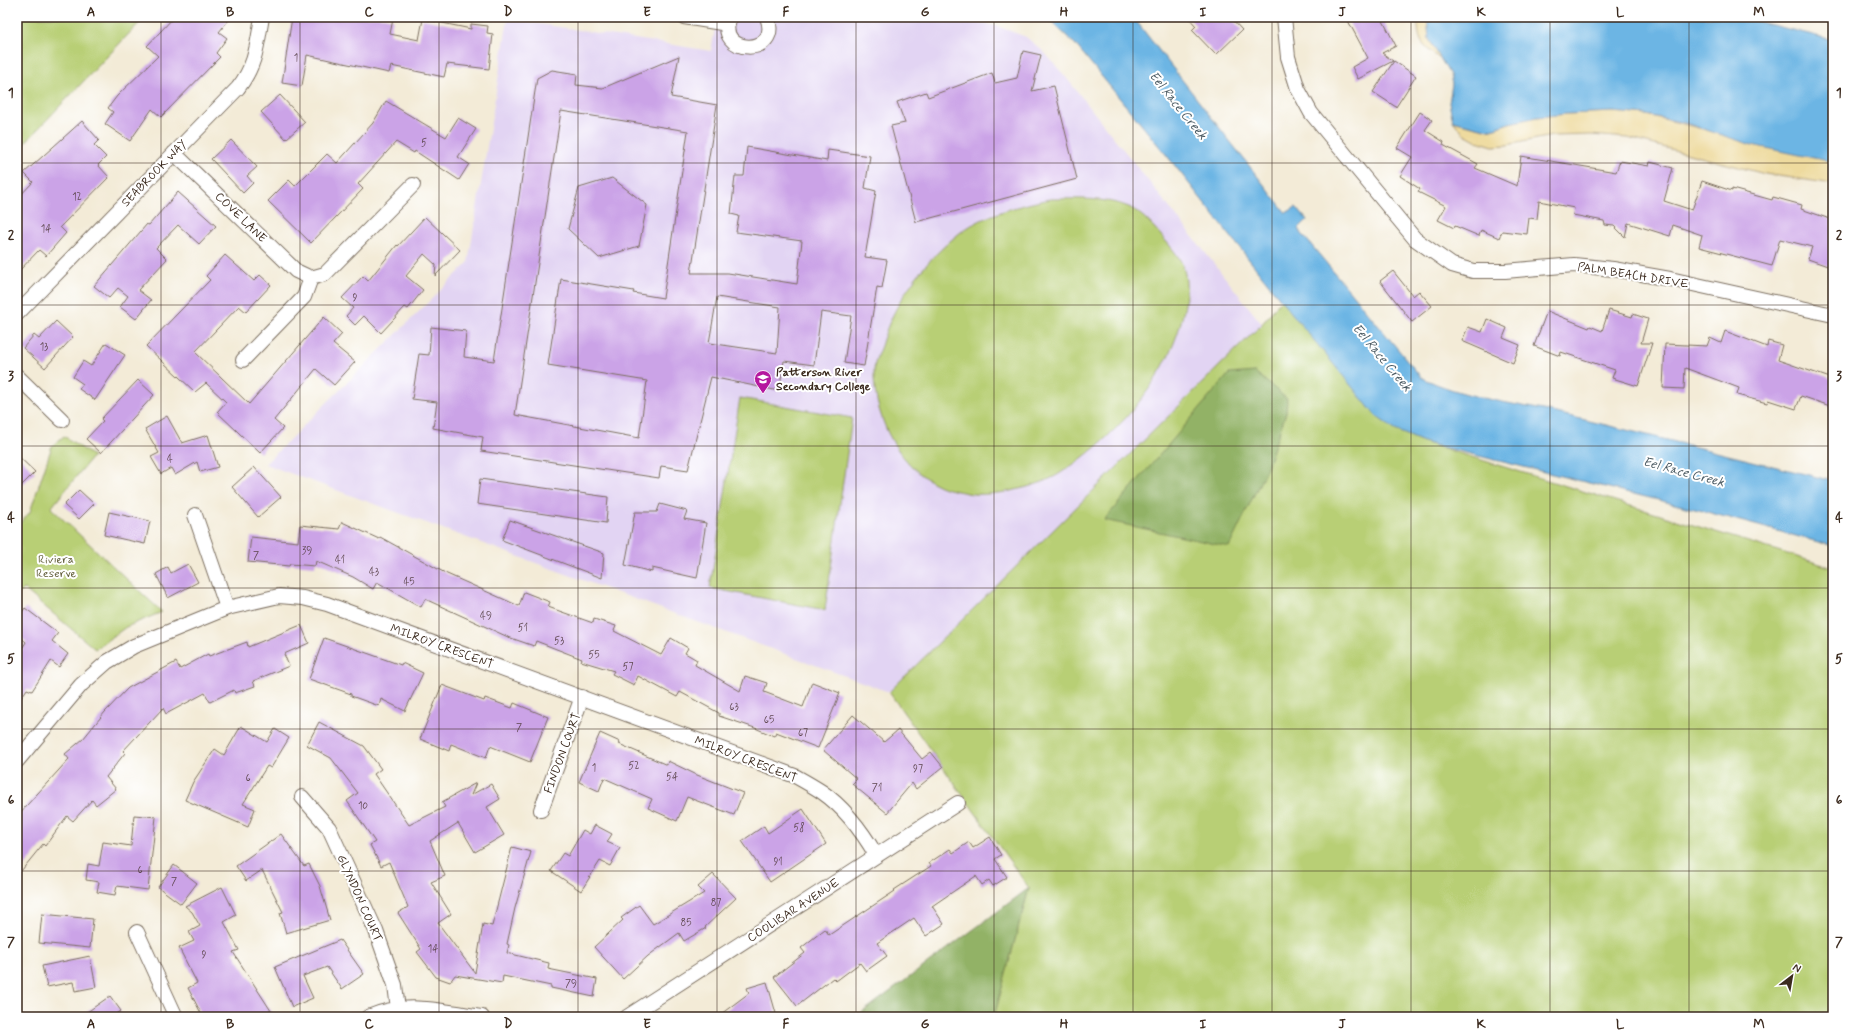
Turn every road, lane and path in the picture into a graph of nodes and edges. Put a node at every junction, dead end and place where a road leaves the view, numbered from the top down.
1 (262, 17) edge
2 (684, 17) edge
3 (768, 17) edge
4 (1284, 17) edge
5 (729, 20) edge
6 (174, 153) junction
7 (413, 185) dead end
8 (311, 278) junction
9 (17, 314) edge
10 (1833, 315) edge
11 (243, 360) dead end
12 (17, 376) edge
13 (62, 420) dead end
14 (194, 515) dead end
15 (228, 608) junction
16 (582, 697) junction
17 (17, 761) edge
18 (302, 797) dead end
19 (958, 803) dead end
20 (541, 810) dead end
21 (876, 855) junction
22 (137, 932) dead end
23 (398, 1009) junction
24 (176, 1017) edge
25 (368, 1017) edge
26 (482, 1017) edge
27 (628, 1017) edge

1 - 6 street, SEABROOK WAY
2 - 5 street
3 - 5 street
4 - 10 street, PALM BEACH DRIVE
6 - 8 street, COVE LANE
6 - 9 street, SEABROOK WAY
7 - 8 street
8 - 11 street
12 - 13 street
14 - 15 street
15 - 16 street, MILROY CRESCENT
15 - 17 street, MILROY CRESCENT
16 - 20 street, FINDON COURT
16 - 21 street, MILROY CRESCENT
18 - 23 street, GLYNDON COURT
19 - 21 street, COOLIBAR AVENUE
21 - 27 street, COOLIBAR AVENUE
22 - 24 street
23 - 25 street
23 - 26 street

